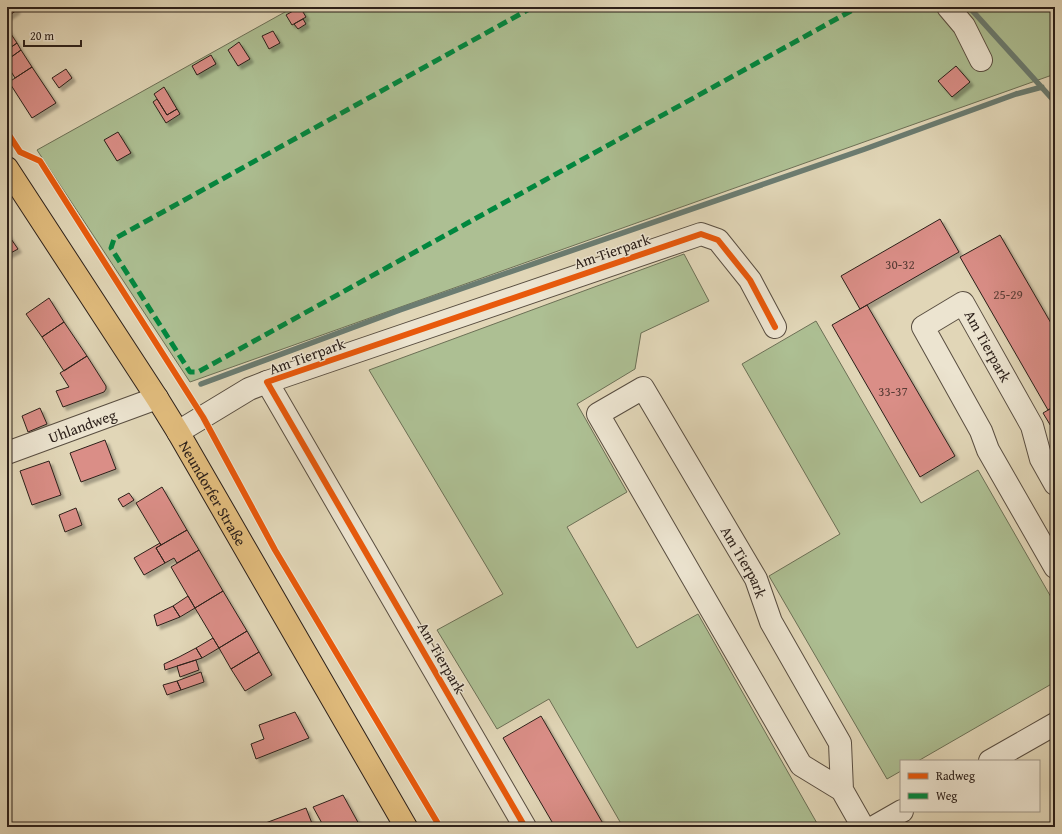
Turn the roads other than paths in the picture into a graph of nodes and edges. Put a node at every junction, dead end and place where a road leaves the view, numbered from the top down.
1 (948, 7) edge
2 (981, 60) dead end
3 (7, 168) edge
4 (775, 327) dead end
5 (267, 382) junction
6 (157, 398) junction
7 (178, 432) junction
8 (7, 453) edge
9 (1055, 484) edge
10 (1055, 566) edge
11 (1055, 724) edge
12 (992, 760) edge
13 (842, 790) junction
14 (900, 812) edge
15 (406, 827) edge
16 (525, 827) edge
17 (863, 827) edge
18 (874, 827) edge

1 - 2 street
3 - 6 main road, Neundorfer Straße
4 - 5 street, Am Tierpark
5 - 7 street, Am Tierpark
5 - 16 street, Am Tierpark
6 - 7 main road, Neundorfer Straße
6 - 8 street, Uhlandweg
7 - 15 main road, Neundorfer Straße
9 - 10 street, Am Tierpark
11 - 12 street
13 - 13 street, Am Tierpark
13 - 17 street, Am Tierpark
14 - 18 street

